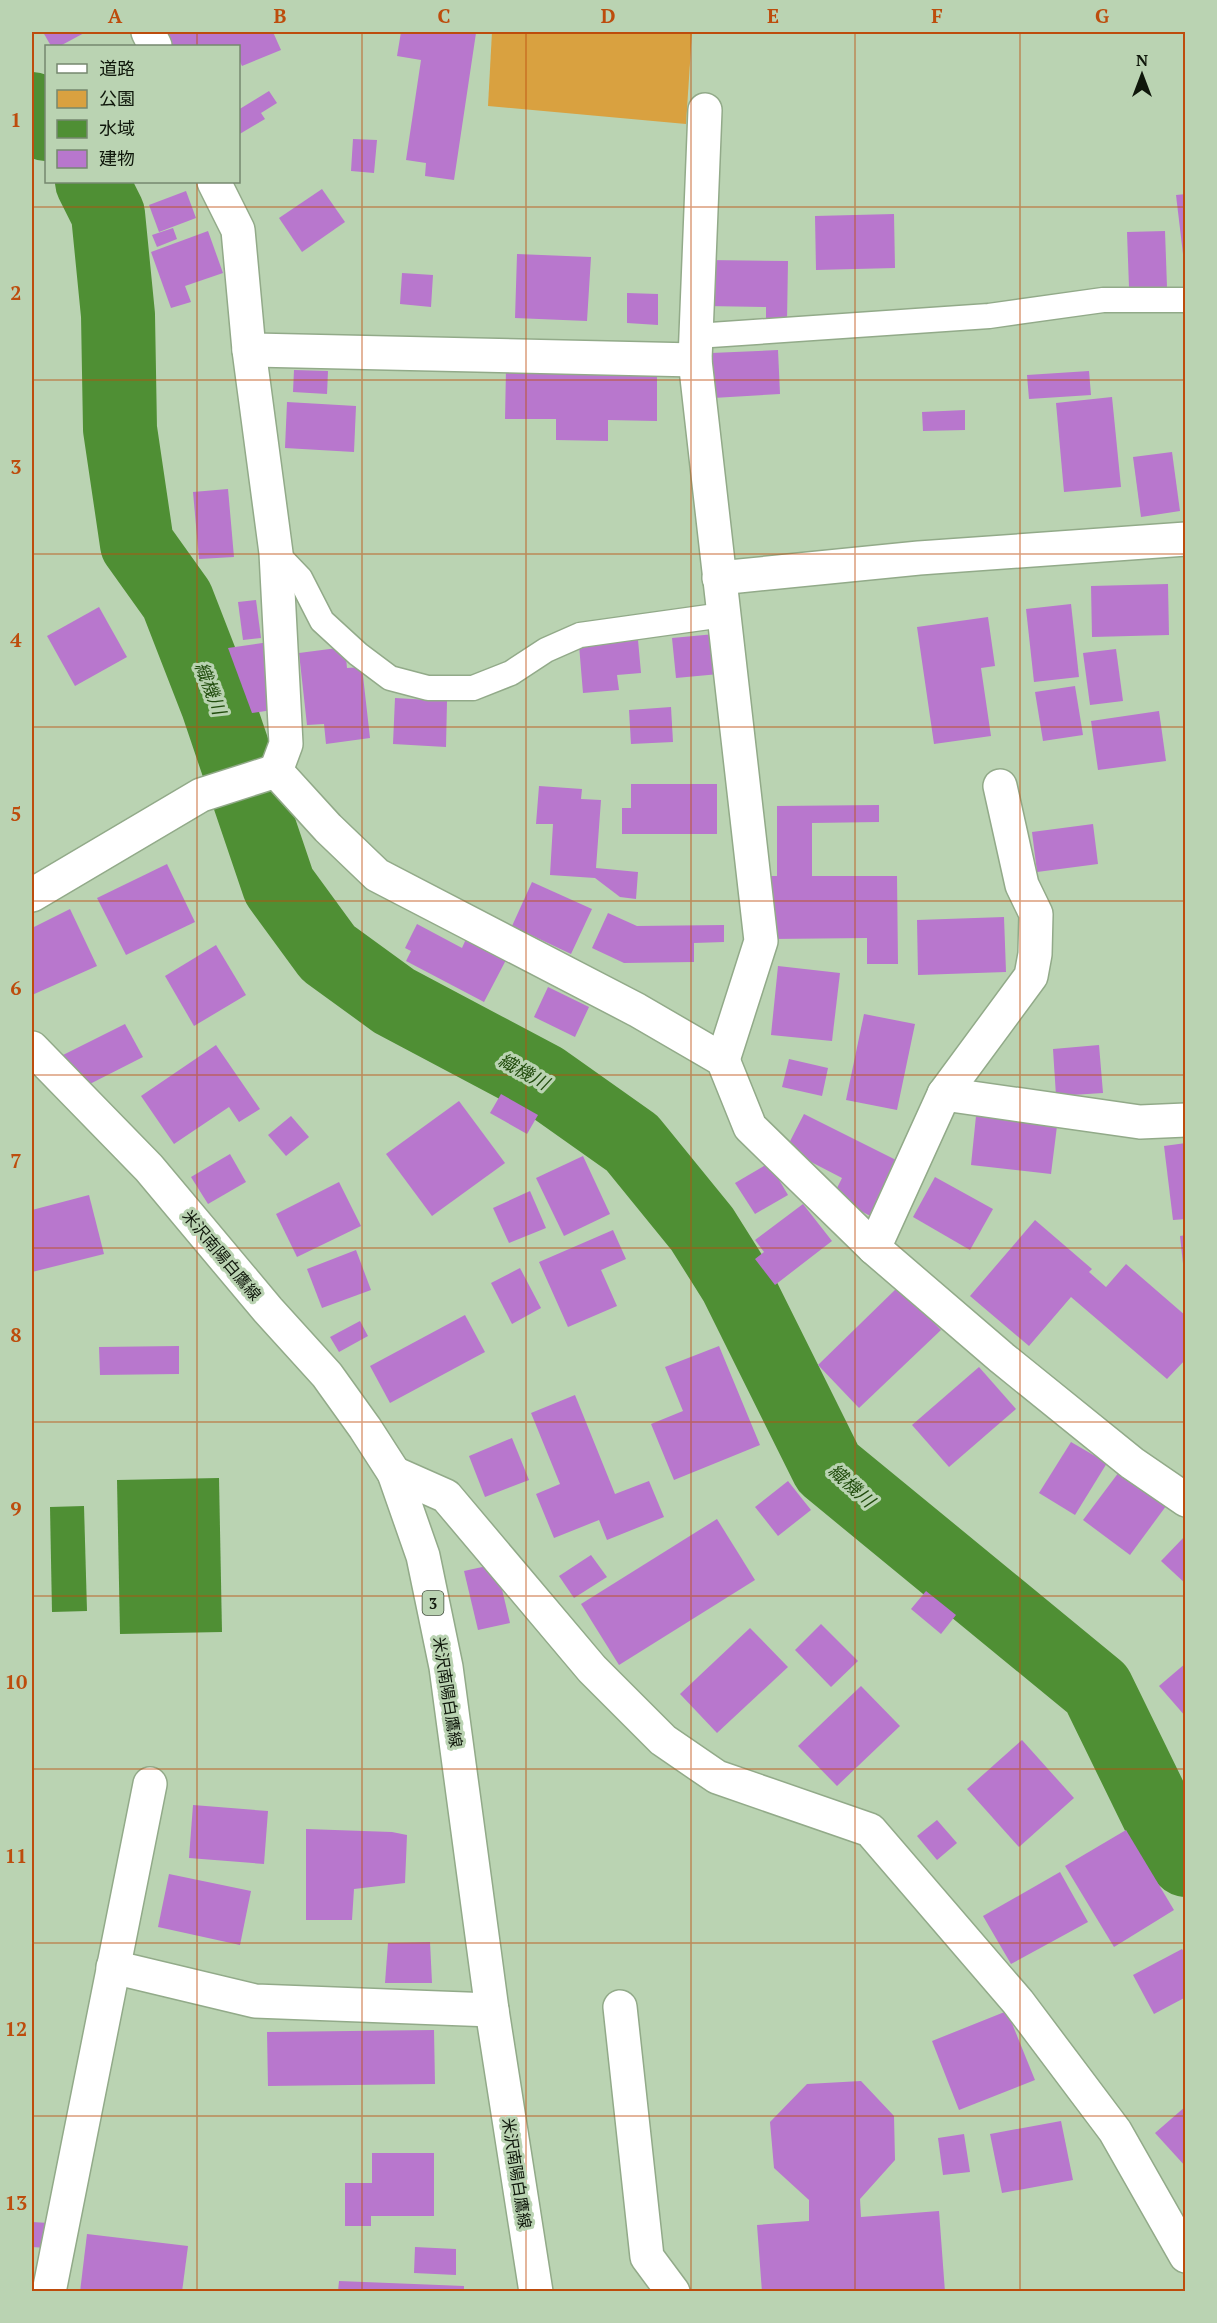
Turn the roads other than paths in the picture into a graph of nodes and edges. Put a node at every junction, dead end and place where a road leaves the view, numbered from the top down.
1 (705, 110) dead end
2 (214, 183) edge
3 (1185, 300) edge
4 (696, 348) junction
5 (249, 350) junction
6 (1185, 539) edge
7 (276, 553) junction
8 (719, 578) junction
9 (723, 615) junction
10 (265, 774) junction
11 (1000, 786) dead end
12 (32, 895) edge
13 (32, 1048) edge
14 (723, 1060) junction
15 (944, 1094) junction
16 (1185, 1120) edge
17 (874, 1248) junction
18 (394, 1473) junction
19 (1185, 1500) edge
20 (150, 1784) dead end
21 (113, 1967) junction
22 (621, 2007) dead end
23 (492, 2010) junction
24 (1185, 2256) edge
25 (49, 2292) edge
26 (536, 2292) edge
27 (673, 2292) edge

1 - 4 street
2 - 5 street
3 - 4 lane
4 - 5 street
4 - 8 street
5 - 7 street
6 - 8 street
7 - 9 lane
7 - 10 street
8 - 9 street
9 - 14 street
10 - 12 street
10 - 14 street
11 - 15 street
13 - 18 street, 米沢南陽白鷹線 / 3
14 - 17 street
15 - 16 street
15 - 17 street
17 - 19 street
18 - 23 street, 米沢南陽白鷹線 / 3
18 - 24 street
20 - 21 street
21 - 23 street
21 - 25 street
22 - 27 street
23 - 26 street, 米沢南陽白鷹線 / 3

